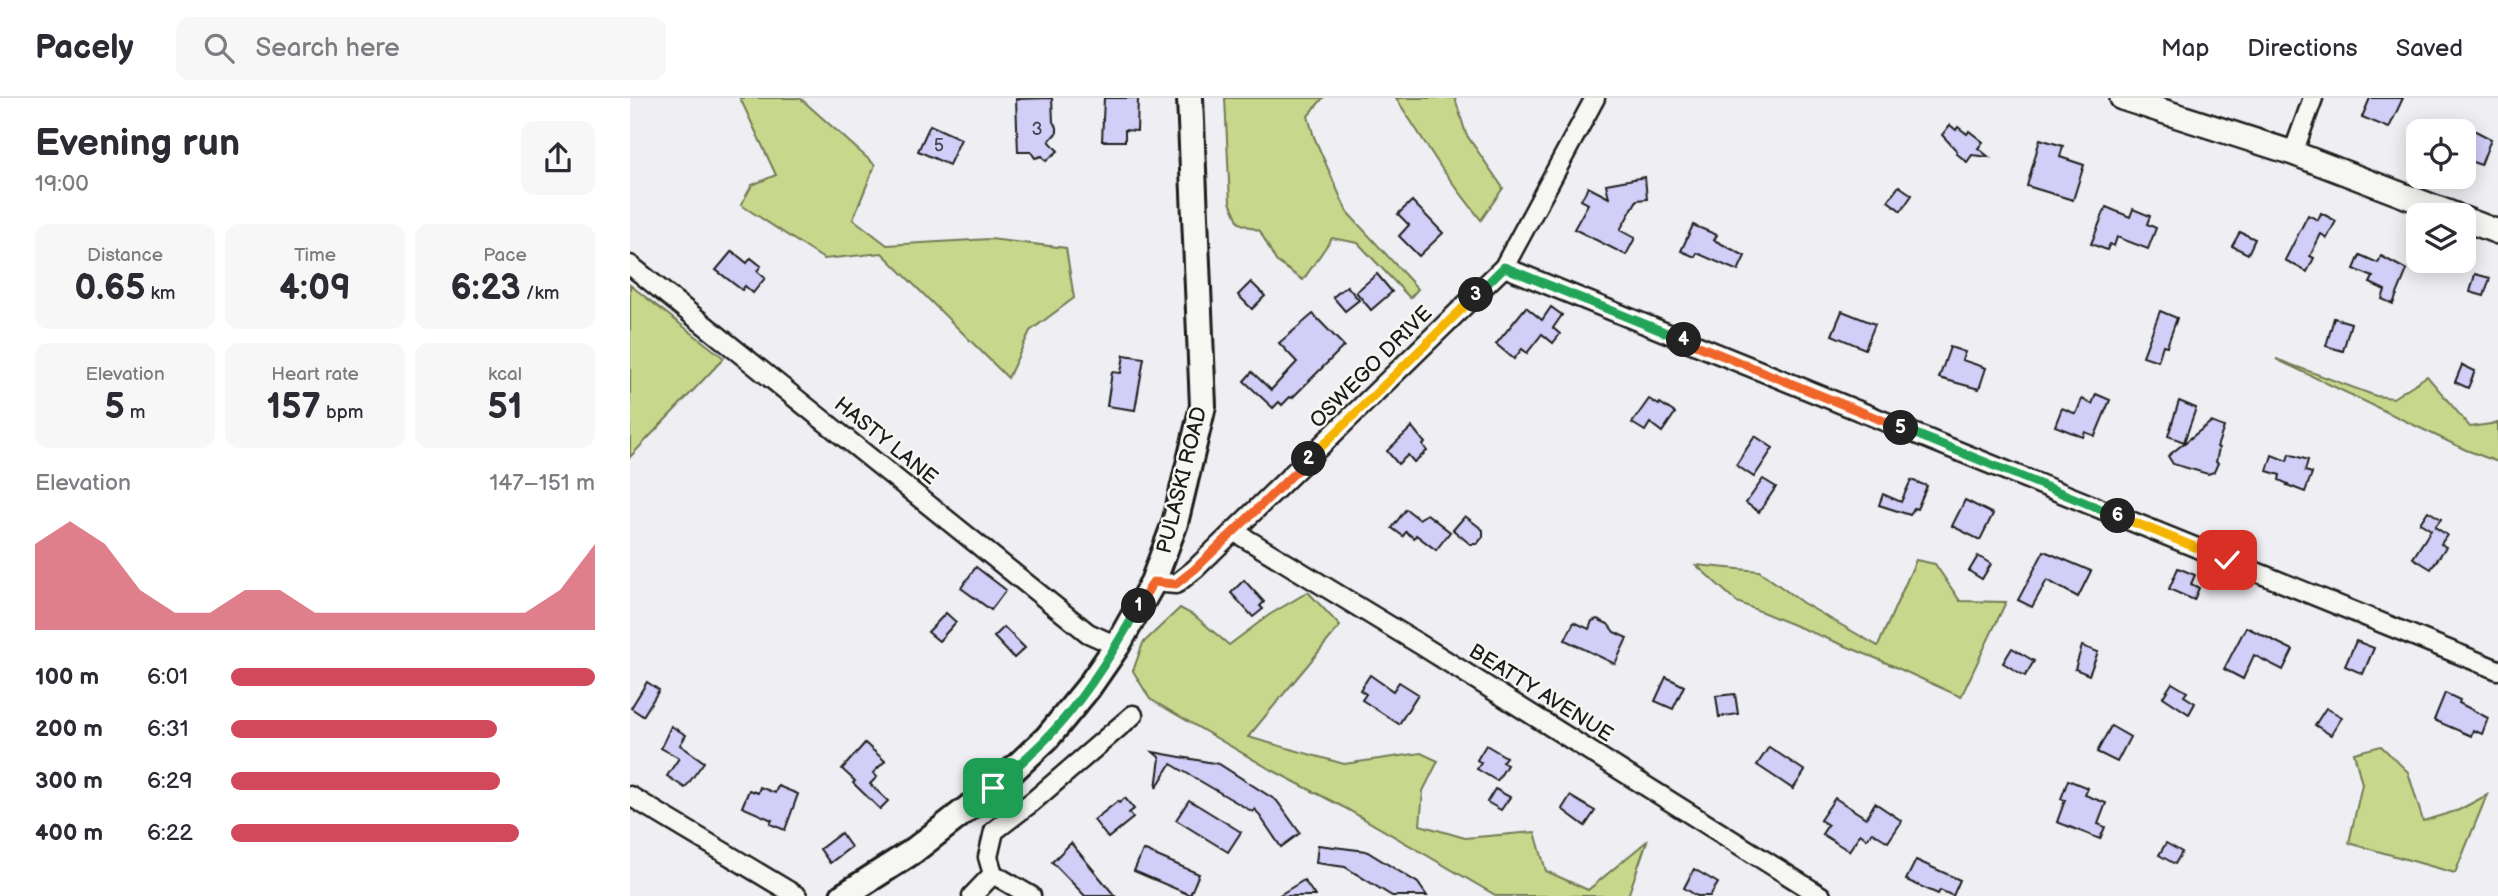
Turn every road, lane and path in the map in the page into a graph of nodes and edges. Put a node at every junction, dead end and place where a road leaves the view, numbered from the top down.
1 (1190, 98) edge
2 (1595, 98) edge
3 (2122, 98) edge
4 (2313, 98) edge
5 (2293, 153) junction
6 (2424, 203) edge
7 (2476, 224) edge
8 (2498, 232) edge
9 (630, 265) edge
10 (1504, 267) junction
11 (1235, 531) junction
12 (1153, 582) junction
13 (1117, 646) junction
14 (2498, 670) edge
15 (1133, 715) dead end
16 (630, 796) edge
17 (993, 874) junction
18 (797, 896) edge
19 (843, 896) edge
20 (972, 896) edge
21 (1031, 896) edge
22 (1821, 896) edge

1 - 12 main road, PULASKI ROAD
2 - 10 street, OSWEGO DRIVE
3 - 5 street
4 - 5 street
5 - 6 street
7 - 8 street
9 - 13 street, HASTY LANE
10 - 11 street, OSWEGO DRIVE
10 - 14 street
11 - 12 street, OSWEGO DRIVE
11 - 22 street, BEATTY AVENUE
12 - 13 main road, PULASKI ROAD
13 - 19 main road, PULASKI ROAD
15 - 17 street
16 - 18 street
17 - 20 street
17 - 21 street

